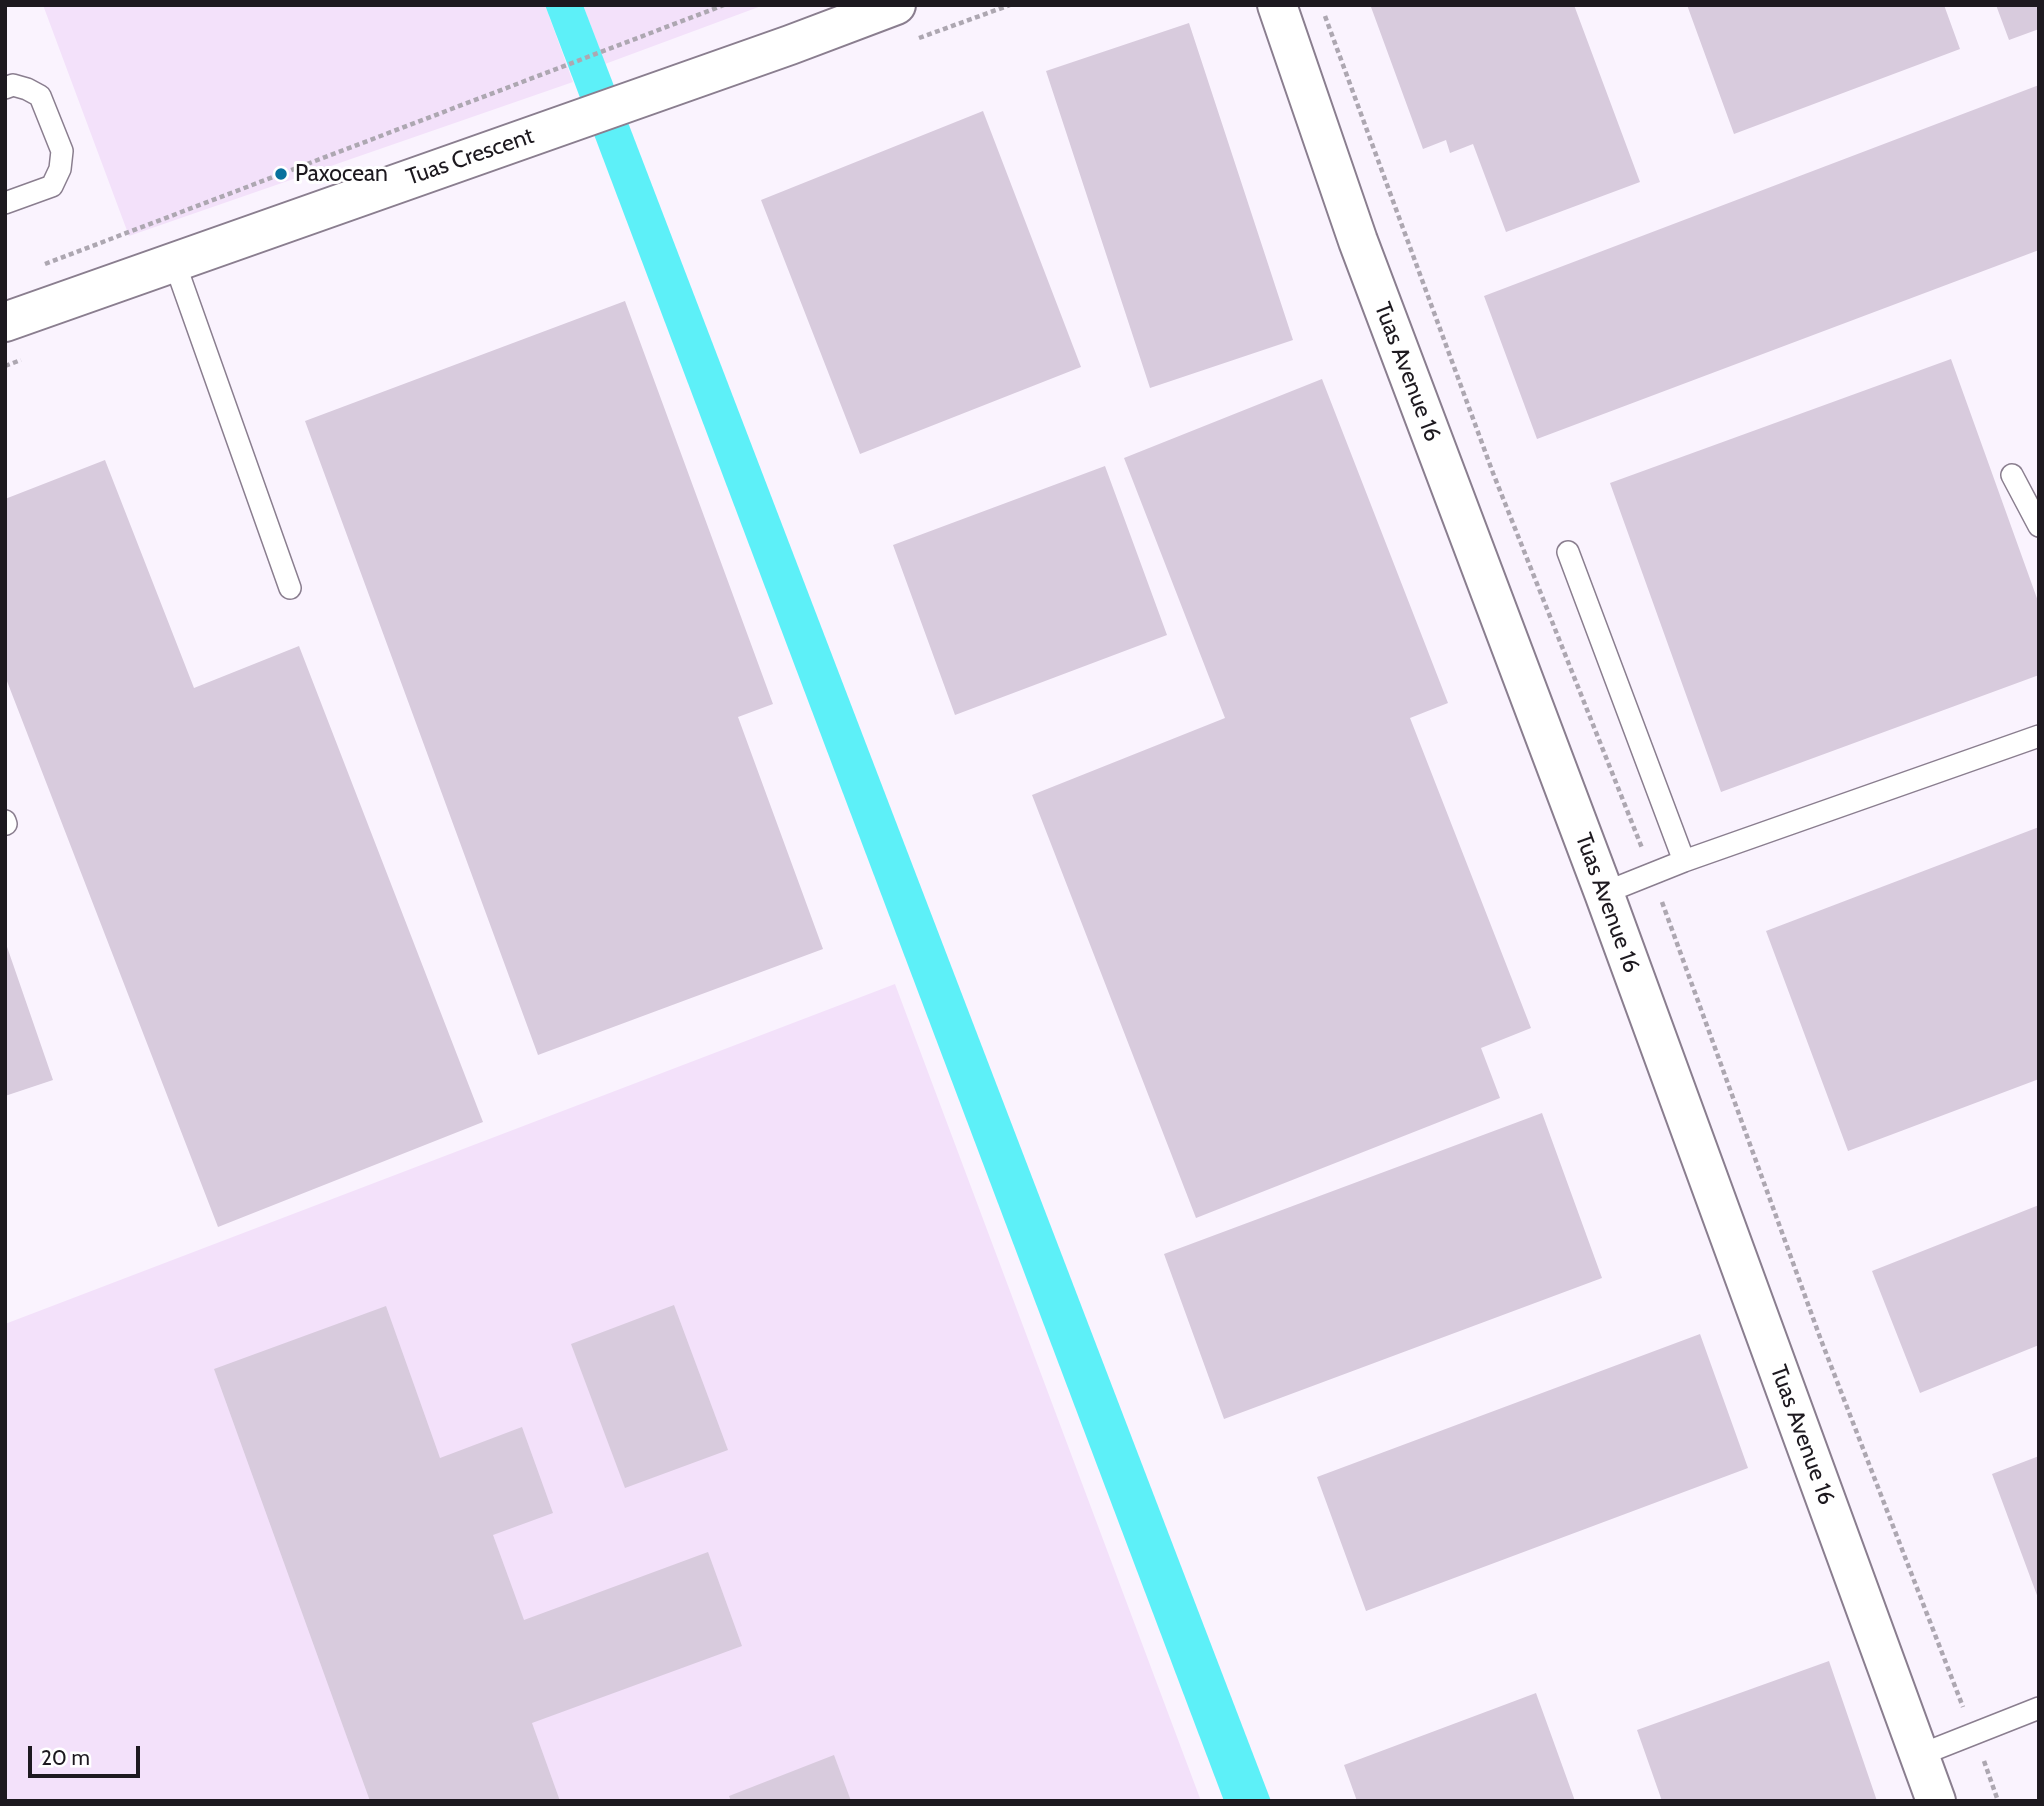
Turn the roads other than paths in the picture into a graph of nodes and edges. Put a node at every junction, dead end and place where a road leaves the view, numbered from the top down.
1 (895, 5) edge
2 (1278, 5) edge
3 (5, 88) edge
4 (5, 203) edge
5 (174, 261) junction
6 (5, 322) edge
7 (2012, 475) dead end
8 (2039, 526) edge
9 (1568, 552) dead end
10 (290, 588) dead end
11 (2039, 736) edge
12 (1684, 861) junction
13 (1604, 893) junction
14 (2039, 1708) edge
15 (1920, 1755) junction
16 (1936, 1801) edge

1 - 5 street, Tuas Crescent
2 - 13 street, Tuas Avenue 16
3 - 4 lane
5 - 6 street, Tuas Crescent
5 - 10 lane
7 - 8 lane
9 - 12 lane
11 - 12 lane
12 - 13 lane
13 - 15 street, Tuas Avenue 16
14 - 15 lane
15 - 16 street, Tuas Avenue 16

